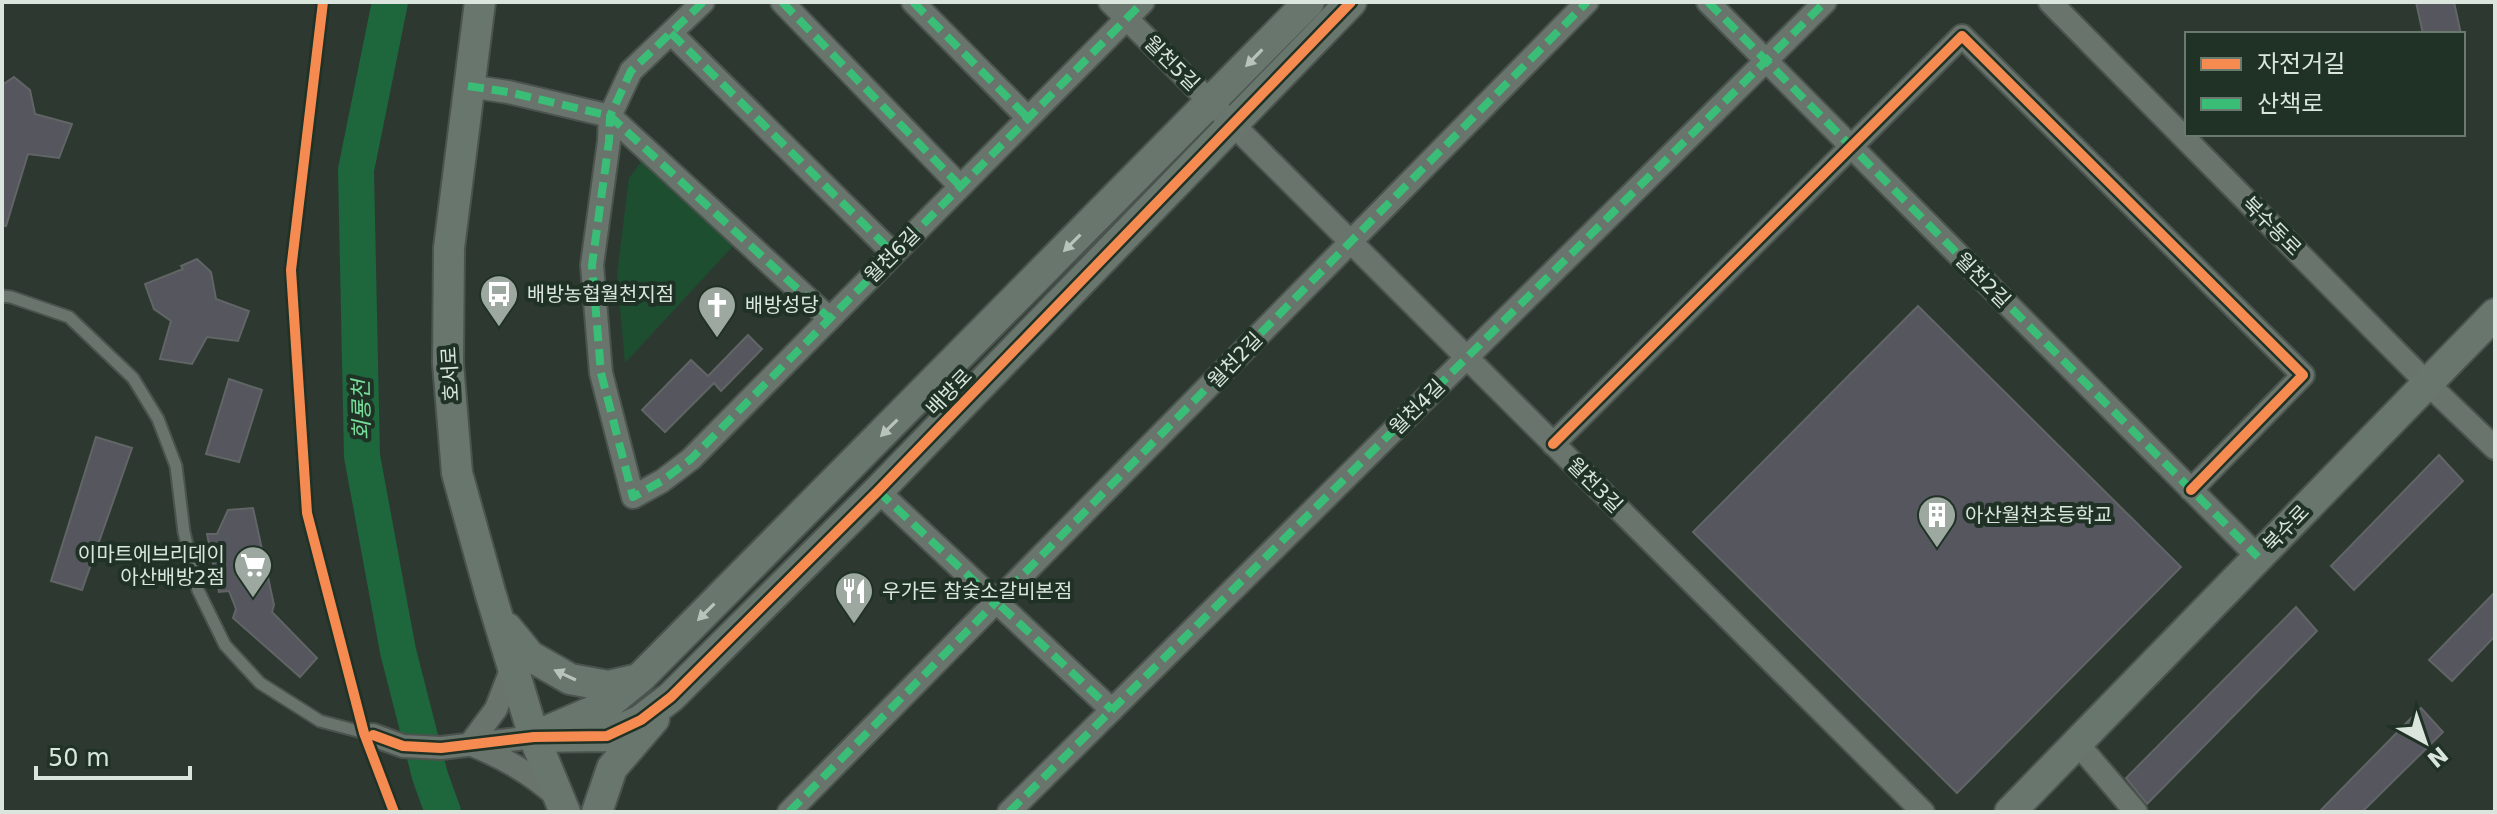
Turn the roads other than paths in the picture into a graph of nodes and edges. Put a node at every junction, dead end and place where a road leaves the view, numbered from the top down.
1 (480, 2) edge
2 (703, 2) edge
3 (782, 2) edge
4 (913, 2) edge
5 (1110, 2) edge
6 (1309, 2) edge
7 (1351, 2) edge
8 (1587, 2) edge
9 (1708, 2) edge
10 (1825, 2) edge
11 (2050, 2) edge
12 (1135, 10) edge
13 (671, 33) junction
14 (1766, 61) junction
15 (468, 86) junction
16 (1211, 102) junction
17 (610, 116) junction
18 (1028, 118) junction
19 (1233, 124) junction
20 (1851, 146) junction
21 (960, 186) junction
22 (1351, 242) junction
23 (893, 253) junction
24 (2, 296) edge
25 (2495, 314) edge
26 (829, 318) junction
27 (1467, 358) junction
28 (2428, 384) junction
29 (1553, 444) junction
30 (2495, 448) edge
31 (2191, 490) junction
32 (878, 491) junction
33 (2258, 557) junction
34 (997, 602) junction
35 (497, 616) junction
36 (513, 665) junction
37 (640, 678) junction
38 (676, 693) junction
39 (1112, 710) junction
40 (373, 735) joint
41 (534, 737) junction
42 (2077, 743) junction
43 (488, 748) junction
44 (562, 806) edge
45 (597, 812) edge
46 (789, 812) edge
47 (1009, 812) edge
48 (1923, 812) edge
49 (2010, 812) edge
50 (2136, 812) edge

1 - 15 street, 호서로
2 - 13 street
3 - 21 street
4 - 18 street
5 - 12 street, 월천5길
6 -> 16 street, 배방로
7 - 19 street, 배방로
8 - 22 street, 월천2길
9 - 14 street, 월천2길
10 - 14 street, 월천4길
11 - 28 street, 북수동로
12 - 16 street, 월천5길
12 - 18 street, 월천6길
13 - 17 street
13 - 23 street
14 - 20 street, 월천2길
14 - 27 street, 월천4길
15 - 17 street
15 - 35 street, 호서로
16 - 19 street, 월천5길
16 -> 37 street, 배방로
17 - 26 street
17 - 26 street, 월천6길
18 - 21 street, 월천6길
19 - 22 street, 월천3길
19 - 32 street, 배방로
20 - 29 street
20 - 31 street, 월천2길
20 - 31 street
21 - 23 street, 월천6길
22 - 27 street, 월천3길
22 - 34 street, 월천2길
23 - 26 street, 월천6길
24 - 40 lane
25 - 28 street, 북수로
27 - 29 street, 월천3길
27 - 39 street, 월천4길
28 - 30 street, 북수동로
28 - 33 street, 북수로
29 - 48 street, 월천3길
31 - 33 street, 월천2길
32 - 34 street
32 - 38 street, 배방로
33 - 42 street, 북수로
34 - 39 street
34 - 46 street, 월천2길
35 - 36 street, 호서로
37 -> 35 street
36 - 41 street, 호서로
36 - 43 street
37 - 41 street, 배방로
38 - 41 street, 배방로
38 - 45 street
39 - 47 street, 월천4길
40 - 43 street
41 - 43 street
41 - 44 street, 호서로
42 - 49 street, 북수로
42 - 50 street
43 - 44 street

